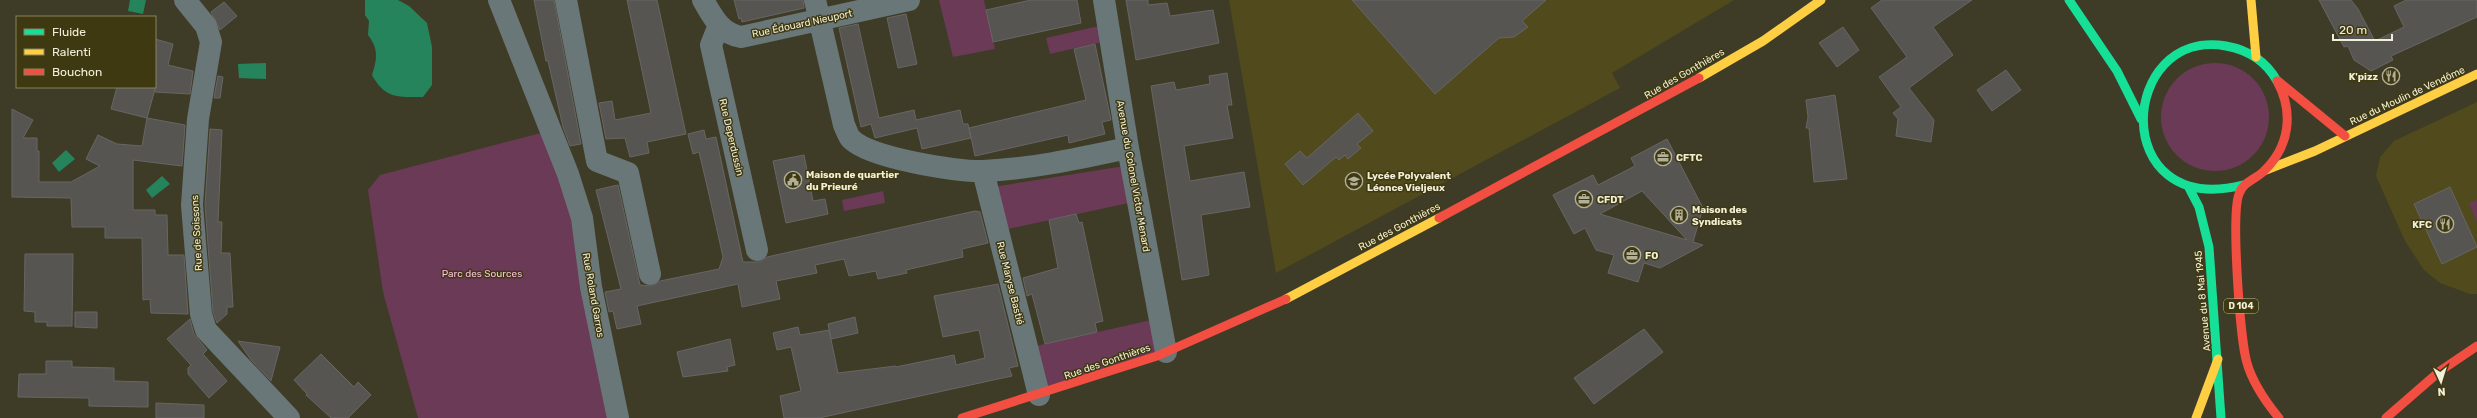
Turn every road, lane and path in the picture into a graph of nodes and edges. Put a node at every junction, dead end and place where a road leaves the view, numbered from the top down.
1 (185, 0) edge
2 (499, 0) edge
3 (566, 0) edge
4 (703, 0) edge
5 (909, 0) edge
6 (1104, 0) edge
7 (1821, 0) edge
8 (2069, 0) edge
9 (2251, 0) edge
10 (817, 10) edge
11 (719, 25) junction
12 (2256, 57) junction
13 (2477, 74) edge
14 (2278, 81) junction
15 (2141, 119) junction
16 (2346, 136) junction
17 (1128, 148) junction
18 (597, 161) junction
19 (2266, 170) junction
20 (983, 171) junction
21 (568, 174) junction
22 (2243, 185) junction
23 (2188, 186) junction
24 (757, 250) dead end
25 (650, 274) dead end
26 (2477, 346) edge
27 (1166, 352) junction
28 (2218, 358) junction
29 (1039, 396) junction
30 (289, 418) edge
31 (618, 418) edge
32 (962, 418) edge
33 (2196, 418) edge
34 (2221, 418) edge
35 (2279, 418) edge
36 (2386, 418) edge

1 - 30 street, Rue de Soissons
2 - 21 street, Rue Roland Garros
3 - 18 street
4 - 11 street
5 - 10 street, Rue Édouard Nieuport
6 - 17 street, Avenue du Colonel Victor Menard
7 - 27 main road, Rue des Gonthières
8 - 15 main road
9 - 12 main road
10 - 11 street, Rue Édouard Nieuport
10 - 20 street
11 - 24 street, Rue Deperdussin
12 - 14 main road
12 - 15 main road
13 - 16 main road, Rue du Moulin de Vendôme
14 - 16 main road, Rue du Moulin de Vendôme
14 - 19 main road
15 - 23 main road
16 - 19 main road, Rue du Moulin de Vendôme
17 - 20 street
17 - 27 street, Avenue du Colonel Victor Menard
18 - 21 street
18 - 25 street
19 - 22 main road
20 - 29 street, Rue Maryse Bastié
21 - 31 street, Rue Roland Garros
22 - 23 main road
22 - 35 main road, D 104
23 - 28 main road, Avenue du 8 Mai 1945 / D 104
26 - 36 main road
27 - 29 main road, Rue des Gonthières
28 - 33 main road
28 - 34 main road, Avenue du 8 Mai 1945 / D 104
29 - 32 main road, Rue des Gonthières

